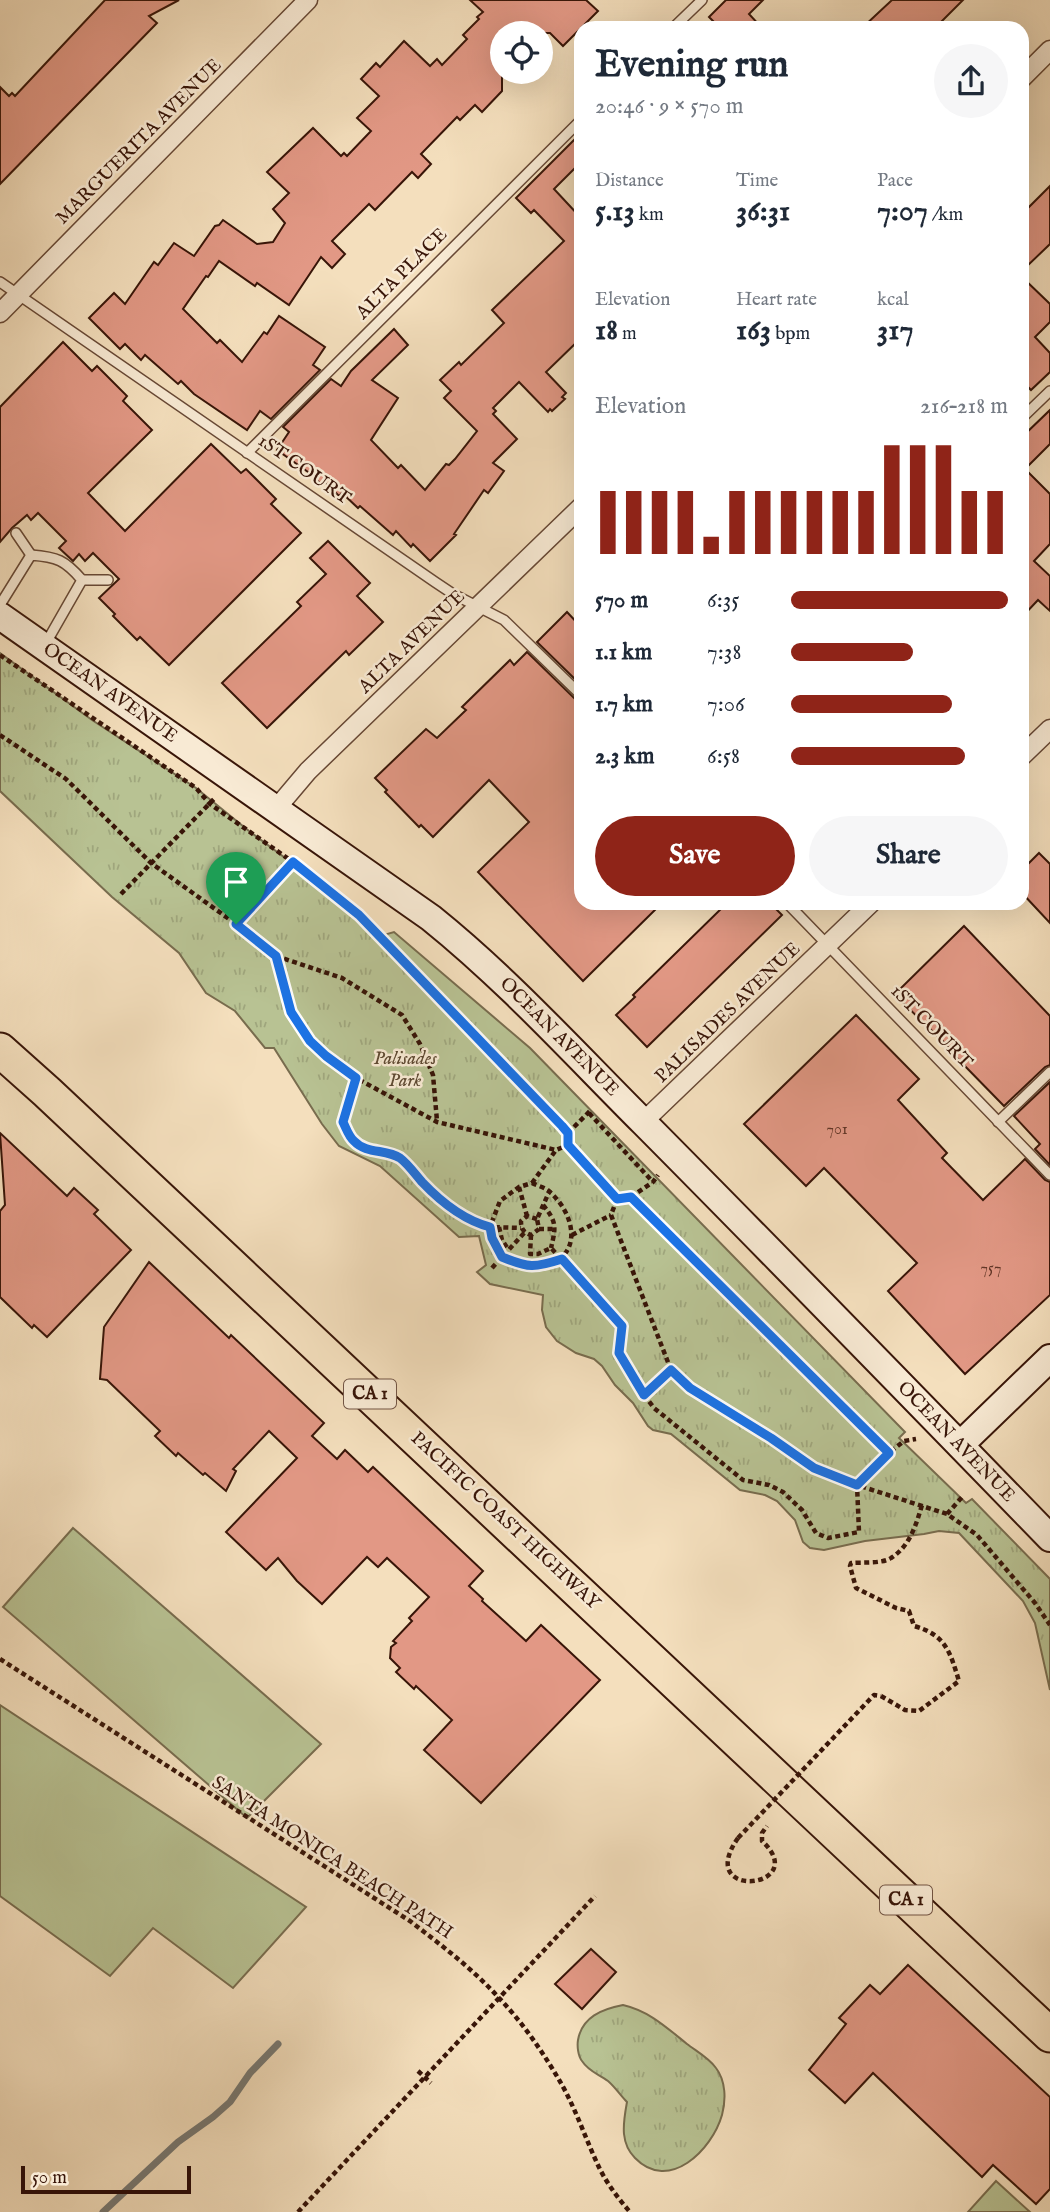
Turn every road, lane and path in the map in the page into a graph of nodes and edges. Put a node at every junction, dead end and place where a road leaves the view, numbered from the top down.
1 (308, 0) edge
2 (702, 0) edge
3 (680, 21) edge
4 (1050, 50) edge
5 (1029, 71) edge
6 (574, 127) edge
7 (0, 282) edge
8 (18, 295) junction
9 (0, 313) edge
10 (1050, 391) edge
11 (1029, 411) edge
12 (247, 453) junction
13 (574, 515) edge
14 (16, 533) dead end
15 (31, 555) junction
16 (82, 580) junction
17 (108, 580) dead end
18 (0, 605) edge
19 (479, 607) junction
20 (0, 616) edge
21 (44, 646) junction
22 (0, 654) edge
23 (574, 688) edge
24 (1050, 729) edge
25 (0, 735) edge
26 (1029, 749) edge
27 (212, 801) junction
28 (275, 810) junction
29 (298, 857) dead end
30 (293, 862) junction
31 (151, 863) junction
32 (121, 894) dead end
33 (794, 910) edge
34 (864, 910) edge
35 (236, 924) junction
36 (828, 946) junction
37 (276, 956) junction
38 (0, 1050) edge
39 (1050, 1072) edge
40 (356, 1078) junction
41 (437, 1122) junction
42 (643, 1122) junction
43 (998, 1122) junction
44 (568, 1133) junction
45 (568, 1145) junction
46 (556, 1150) junction
47 (658, 1175) dead end
48 (1050, 1175) edge
49 (653, 1182) junction
50 (532, 1183) junction
51 (519, 1187) junction
52 (550, 1190) junction
53 (631, 1197) junction
54 (617, 1199) junction
55 (543, 1205) junction
56 (611, 1215) junction
57 (527, 1216) junction
58 (537, 1219) junction
59 (490, 1227) junction
60 (499, 1227) junction
61 (539, 1229) junction
62 (555, 1229) junction
63 (523, 1230) junction
64 (572, 1235) junction
65 (531, 1236) junction
66 (551, 1248) junction
67 (508, 1250) junction
68 (502, 1257) junction
69 (562, 1259) junction
70 (492, 1268) dead end
71 (1050, 1358) edge
72 (671, 1370) junction
73 (644, 1395) junction
74 (916, 1439) dead end
75 (960, 1445) junction
76 (889, 1453) junction
77 (857, 1485) junction
78 (962, 1496) dead end
79 (922, 1505) junction
80 (947, 1514) junction
81 (1050, 1538) edge
82 (1050, 1625) edge
83 (0, 1659) edge
84 (767, 1826) dead end
85 (595, 1896) dead end
86 (500, 1998) junction
87 (1050, 2035) edge
88 (418, 2071) dead end
89 (425, 2077) junction
90 (431, 2083) dead end
91 (298, 2212) edge
92 (630, 2212) edge

1 - 8 street, MARGUERITA AVENUE
2 - 3 lane
4 - 5 street
6 - 12 lane, ALTA PLACE
7 - 8 lane, 1ST COURT
8 - 9 street, MARGUERITA AVENUE
8 - 12 lane, 1ST COURT
10 - 11 lane
12 - 19 lane, 1ST COURT
13 - 19 street, ALTA AVENUE
14 - 15 lane
15 - 16 lane
15 - 18 lane
16 - 17 lane
16 - 21 lane
19 - 23 lane, 1ST COURT
19 - 28 street, ALTA AVENUE
20 - 21 main road, OCEAN AVENUE
21 - 28 main road, OCEAN AVENUE
22 - 27 path
24 - 26 street
25 - 31 path
27 - 30 path
27 - 31 path
28 - 42 main road, OCEAN AVENUE
29 - 30 path
30 - 35 path
30 - 44 path
31 - 32 path
31 - 35 path
33 - 36 lane, 1ST COURT
34 - 36 street, PALISADES AVENUE
35 - 37 path
36 - 42 street, PALISADES AVENUE
36 - 43 lane, 1ST COURT
37 - 40 path
37 - 41 path
38 - 87 highway, PACIFIC COAST HIGHWAY / CA 1
39 - 43 lane
40 - 41 path
40 - 59 path
41 - 46 path
42 - 75 main road, OCEAN AVENUE
43 - 48 lane, 1ST COURT
44 - 45 path
44 - 49 path
45 - 46 path
45 - 54 path
46 - 50 path
47 - 49 path
49 - 53 path
50 - 51 path
50 - 52 path
51 - 57 path
51 - 59 path
52 - 55 path
52 - 64 path
53 - 54 path
53 - 76 path
54 - 56 path
55 - 58 path
55 - 62 path
56 - 64 path
56 - 72 path
57 - 58 path
57 - 63 path
58 - 61 path
59 - 60 path
59 - 68 path
60 - 63 path
60 - 67 path
61 - 62 path
61 - 65 path
62 - 66 path
63 - 65 path
63 - 67 path
64 - 69 path
65 - 66 path
66 - 69 path
67 - 68 path
68 - 69 path
68 - 70 path
69 - 73 path
71 - 75 main road
72 - 73 path
72 - 77 path
73 - 77 path
74 - 76 path
75 - 81 main road, OCEAN AVENUE
76 - 77 path
77 - 79 path
78 - 80 path
79 - 80 path
79 - 84 path, bridge
80 - 82 path
83 - 86 path, SANTA MONICA BEACH PATH
85 - 86 path
86 - 89 path
86 - 92 path, SANTA MONICA BEACH PATH
88 - 89 path
89 - 90 path
89 - 91 path

